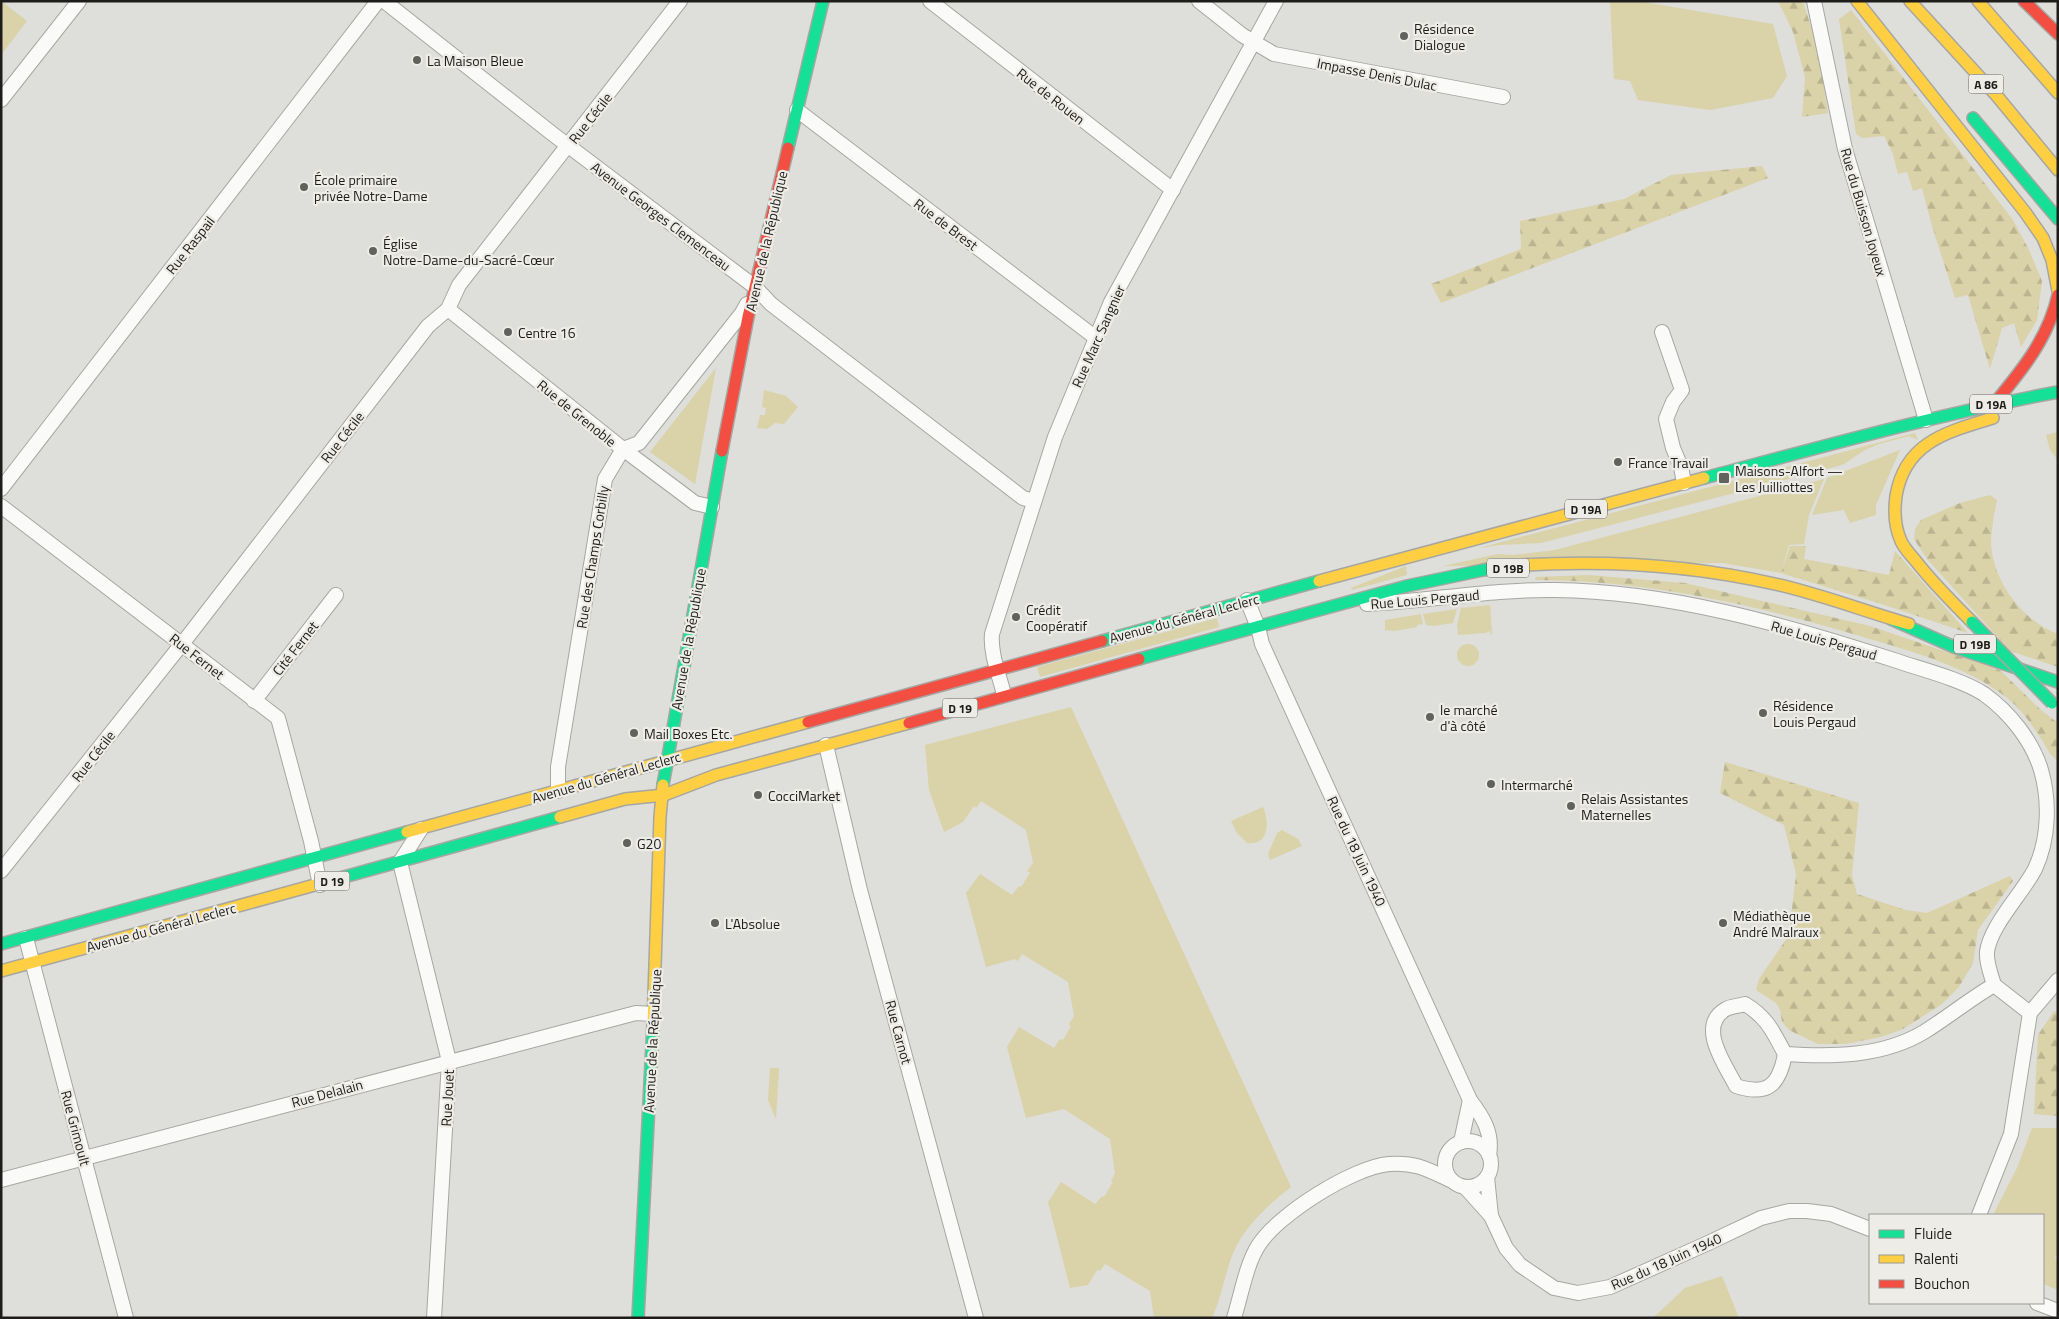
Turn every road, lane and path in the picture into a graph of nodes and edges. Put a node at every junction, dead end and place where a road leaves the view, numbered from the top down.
1 (79, 1) edge
2 (378, 1) edge
3 (384, 1) edge
4 (680, 1) edge
5 (823, 1) edge
6 (930, 1) edge
7 (1199, 1) edge
8 (1276, 1) edge
9 (1814, 1) edge
10 (1857, 1) edge
11 (1910, 1) edge
12 (1978, 1) edge
13 (2024, 1) edge
14 (2058, 34) edge
15 (1254, 43) junction
16 (2058, 93) edge
17 (1503, 97) dead end
18 (1, 100) edge
19 (797, 110) junction
20 (1965, 110) dead end
21 (568, 146) junction
22 (2058, 170) edge
23 (1172, 190) junction
24 (2058, 219) edge
25 (755, 287) junction
26 (2058, 293) edge
27 (448, 309) junction
28 (1662, 332) dead end
29 (1096, 338) junction
30 (2058, 393) edge
31 (1994, 404) junction
32 (1926, 420) junction
33 (623, 449) junction
34 (1684, 483) junction
35 (1, 489) edge
36 (1034, 501) junction
37 (1, 506) edge
38 (712, 507) junction
39 (336, 595) dead end
40 (1247, 600) junction
41 (1334, 606) junction
42 (1891, 619) junction
43 (1258, 627) junction
44 (182, 644) junction
45 (998, 669) junction
46 (2058, 671) edge
47 (2058, 682) edge
48 (1004, 695) junction
49 (254, 701) junction
50 (2055, 705) edge
51 (835, 714) junction
52 (826, 737) junction
53 (666, 760) junction
54 (558, 791) junction
55 (664, 795) junction
56 (421, 829) junction
57 (314, 858) junction
58 (400, 862) junction
59 (1, 872) edge
60 (320, 885) junction
61 (26, 938) junction
62 (1, 944) edge
63 (32, 963) junction
64 (1, 971) edge
65 (2058, 980) edge
66 (1994, 984) junction
67 (2030, 1013) junction
68 (653, 1014) junction
69 (1785, 1054) junction
70 (449, 1061) junction
71 (1470, 1100) junction
72 (1461, 1142) junction
73 (1489, 1155) junction
74 (1446, 1156) junction
75 (84, 1158) junction
76 (1420, 1165) junction
77 (1487, 1177) junction
78 (1, 1180) edge
79 (1450, 1180) junction
80 (1465, 1188) junction
81 (1979, 1214) edge
82 (1491, 1216) junction
83 (1869, 1229) edge
84 (2040, 1304) edge
85 (2058, 1311) edge
86 (126, 1318) edge
87 (434, 1318) edge
88 (638, 1318) edge
89 (976, 1318) edge
90 (1234, 1318) edge

1 - 18 street
2 - 35 street, Rue Raspail
3 - 21 street, Avenue Georges Clemenceau
4 - 21 street, Rue Cécile
5 - 19 main road, Avenue de la République
6 - 23 street, Rue de Rouen
7 - 15 street, Impasse Denis Dulac
8 - 15 street, Rue Marc Sangnier
9 - 32 street, Rue du Buisson Joyeux
10 - 26 main road
11 - 22 main road, A 86
12 - 16 main road
13 - 14 main road
15 - 17 street, Impasse Denis Dulac
15 - 23 street, Rue Marc Sangnier
19 - 25 main road, Avenue de la République
19 - 29 street, Rue de Brest
20 - 24 main road
21 - 25 street, Avenue Georges Clemenceau
21 - 27 street, Rue Cécile
23 - 29 street, Rue Marc Sangnier
25 - 33 street, Rue des Champs Corbilly
25 - 36 street, Avenue Georges Clemenceau
25 - 38 main road, Avenue de la République
26 - 31 main road
27 - 33 street, Rue de Grenoble
27 - 44 street, Rue Cécile
28 - 34 street
29 - 36 street, Rue Marc Sangnier
30 - 31 main road, Avenue du Général Leclerc / D 19A
30 - 50 main road, bridge
31 - 32 main road, Avenue du Général Leclerc / D 19A
32 - 34 main road, Avenue du Général Leclerc / D 19A
33 - 38 street, Rue de Grenoble
33 - 54 street, Rue des Champs Corbilly
34 - 40 main road, Avenue du Général Leclerc / D 19A
36 - 45 street, Rue Marc Sangnier
37 - 44 street, Rue Fernet
38 - 53 main road, Avenue de la République
39 - 49 street, Cité Fernet
40 - 43 street, Rue du 18 Juin 1940
40 - 45 main road, Avenue du Général Leclerc / D 19
41 - 42 main road, Avenue du Général Leclerc / D 19B
41 - 43 main road, Avenue du Général Leclerc / D 19
41 - 66 street, Rue Louis Pergaud
42 - 46 main road, D 19B
42 - 47 main road
43 - 48 main road, Avenue du Général Leclerc / D 19
43 - 71 street, Rue du 18 Juin 1940
44 - 49 street, Rue Fernet
44 - 59 street, Rue Cécile
45 - 48 street, Rue Marc Sangnier
45 - 51 main road, Avenue du Général Leclerc / D 19
48 - 52 main road, Avenue du Général Leclerc / D 19
49 - 57 street, Rue Fernet
51 - 52 main road
51 - 53 main road, Avenue du Général Leclerc / D 19
52 - 55 main road, Avenue du Général Leclerc / D 19
52 - 89 street, Rue Carnot
53 - 54 main road, Avenue du Général Leclerc / D 19
53 - 55 main road, Avenue de la République
54 - 56 main road, Avenue du Général Leclerc / D 19
55 - 58 main road, Avenue du Général Leclerc / D 19
55 - 68 main road, Avenue de la République
56 - 57 main road, Avenue du Général Leclerc / D 19
56 - 58 street
57 - 60 street
57 - 61 main road, Avenue du Général Leclerc / D 19
58 - 60 main road, Avenue du Général Leclerc / D 19
58 - 70 street, Rue Jouet
60 - 63 main road, Avenue du Général Leclerc / D 19
61 - 62 main road, Avenue du Général Leclerc / D 19
61 - 63 street, Rue Grimoult
63 - 64 main road, Avenue du Général Leclerc / D 19
63 - 75 street, Rue Grimoult
65 - 67 street
66 - 67 street
66 - 69 street
67 - 81 street
68 - 70 street, Rue Delalain
68 - 88 main road, Avenue de la République
69 - 69 street
70 - 75 street, Rue Delalain
70 - 87 street, Rue Jouet
71 - 72 street
71 - 73 street, Rue du 18 Juin 1940
72 - 73 street
72 - 74 street
73 - 77 street
74 - 76 street
74 - 79 street
75 - 78 street, Rue Delalain
75 - 86 street, Rue Grimoult
76 - 79 street
76 - 90 street
77 - 80 street
77 - 82 street, Rue du 18 Juin 1940
79 - 80 street
80 - 82 street, Rue du 18 Juin 1940
82 - 83 street, Rue du 18 Juin 1940
84 - 85 street

